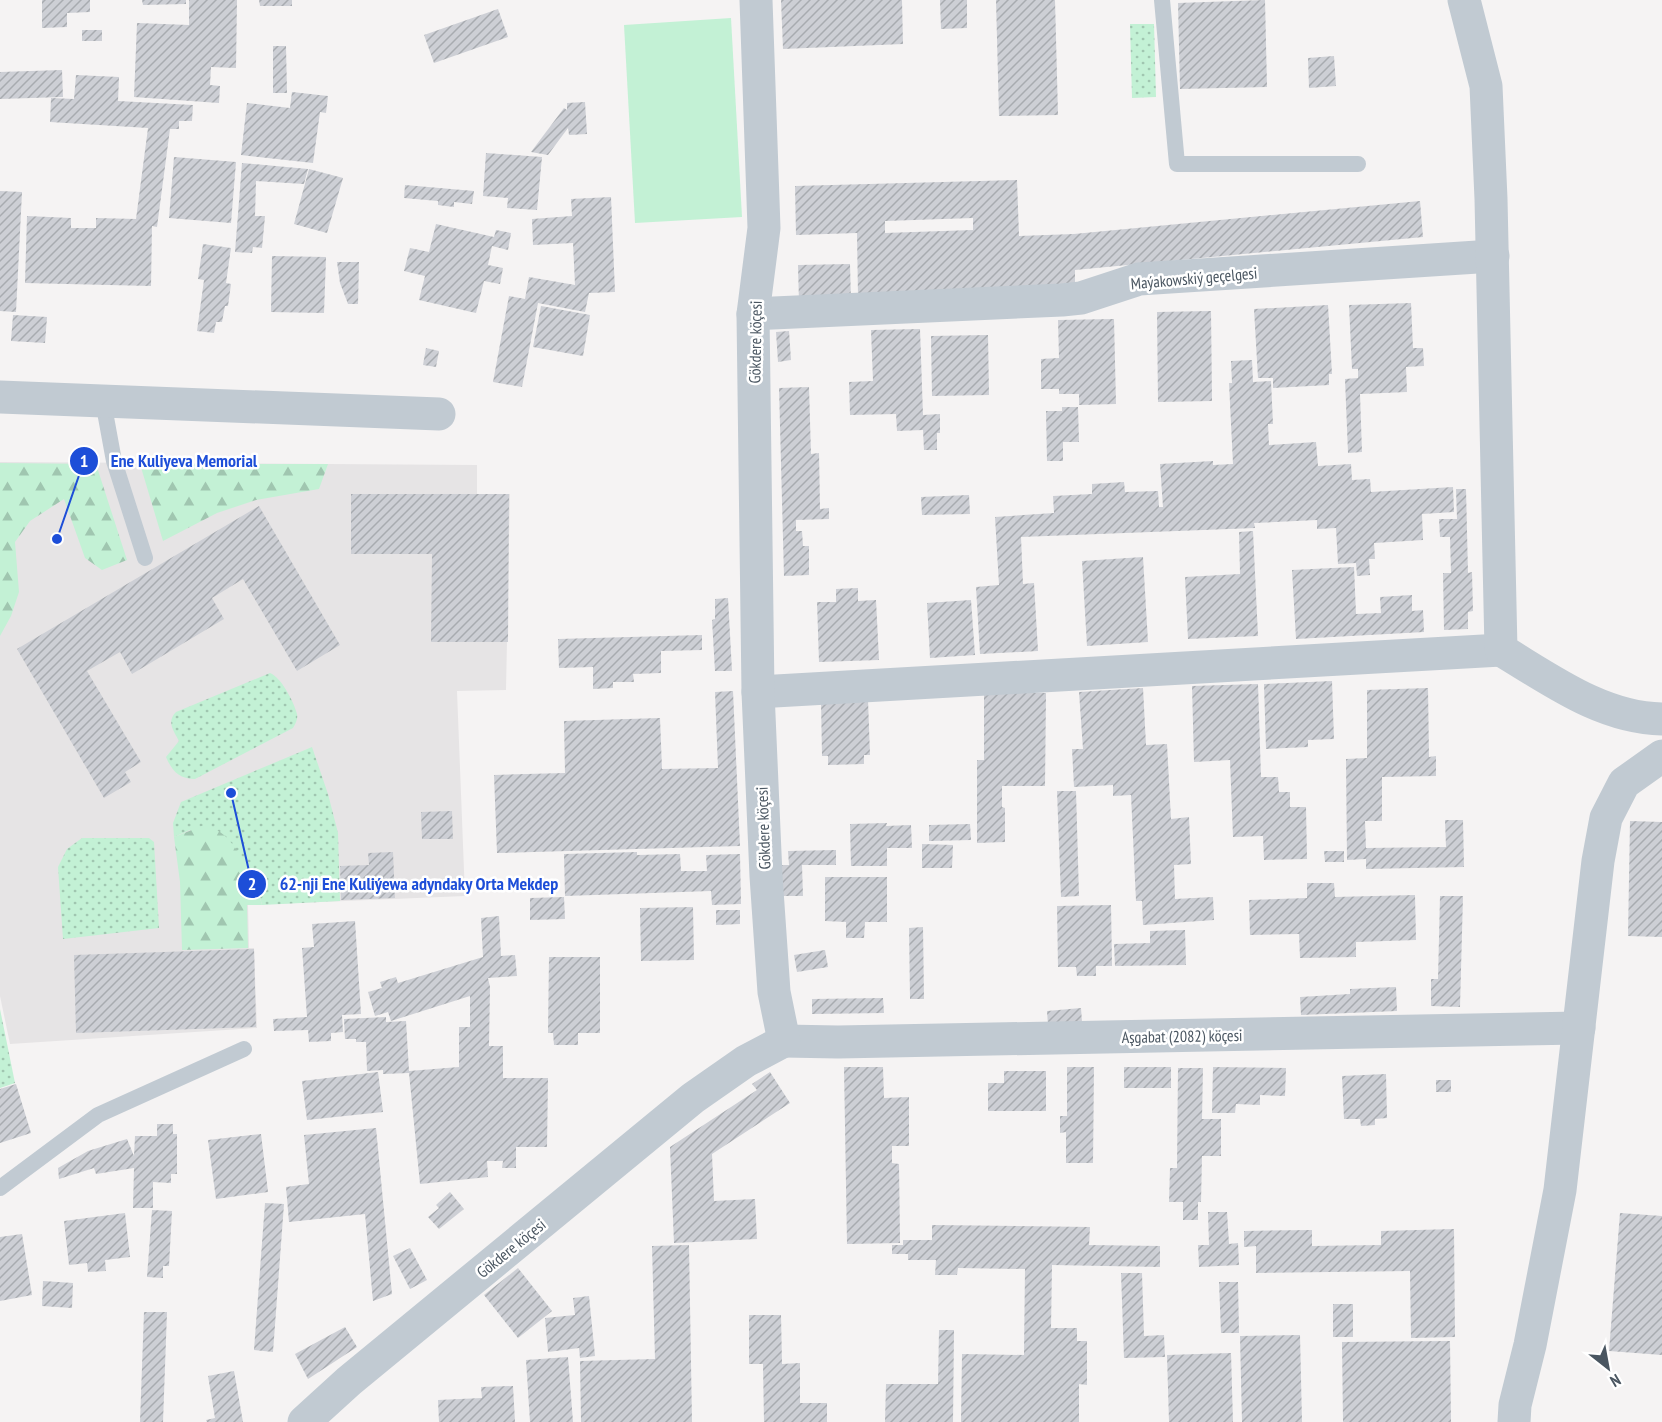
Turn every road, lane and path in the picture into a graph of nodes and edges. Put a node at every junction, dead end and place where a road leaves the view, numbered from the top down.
1 (756, 0) edge
2 (1162, 0) edge
3 (1464, 0) edge
4 (1358, 164) dead end
5 (1493, 256) junction
6 (753, 314) junction
7 (0, 397) edge
8 (103, 401) junction
9 (439, 414) dead end
10 (145, 558) dead end
11 (1501, 650) junction
12 (758, 692) junction
13 (1662, 720) edge
14 (1662, 756) edge
15 (1579, 1028) junction
16 (784, 1041) junction
17 (244, 1049) dead end
18 (0, 1188) edge
19 (304, 1422) edge
20 (1514, 1422) edge

1 - 6 street, Gökdere köçesi
2 - 4 lane
3 - 5 street
5 - 6 street, Maýakowskiý geçelgesi
5 - 11 street
6 - 12 street, Gökdere köçesi
7 - 8 street
8 - 9 street
8 - 10 lane
11 - 12 street
11 - 13 street
12 - 16 street, Gökdere köçesi
14 - 15 street
15 - 16 street, Aşgabat (2082) köçesi
15 - 20 street
16 - 19 street, Gökdere köçesi
17 - 18 lane

